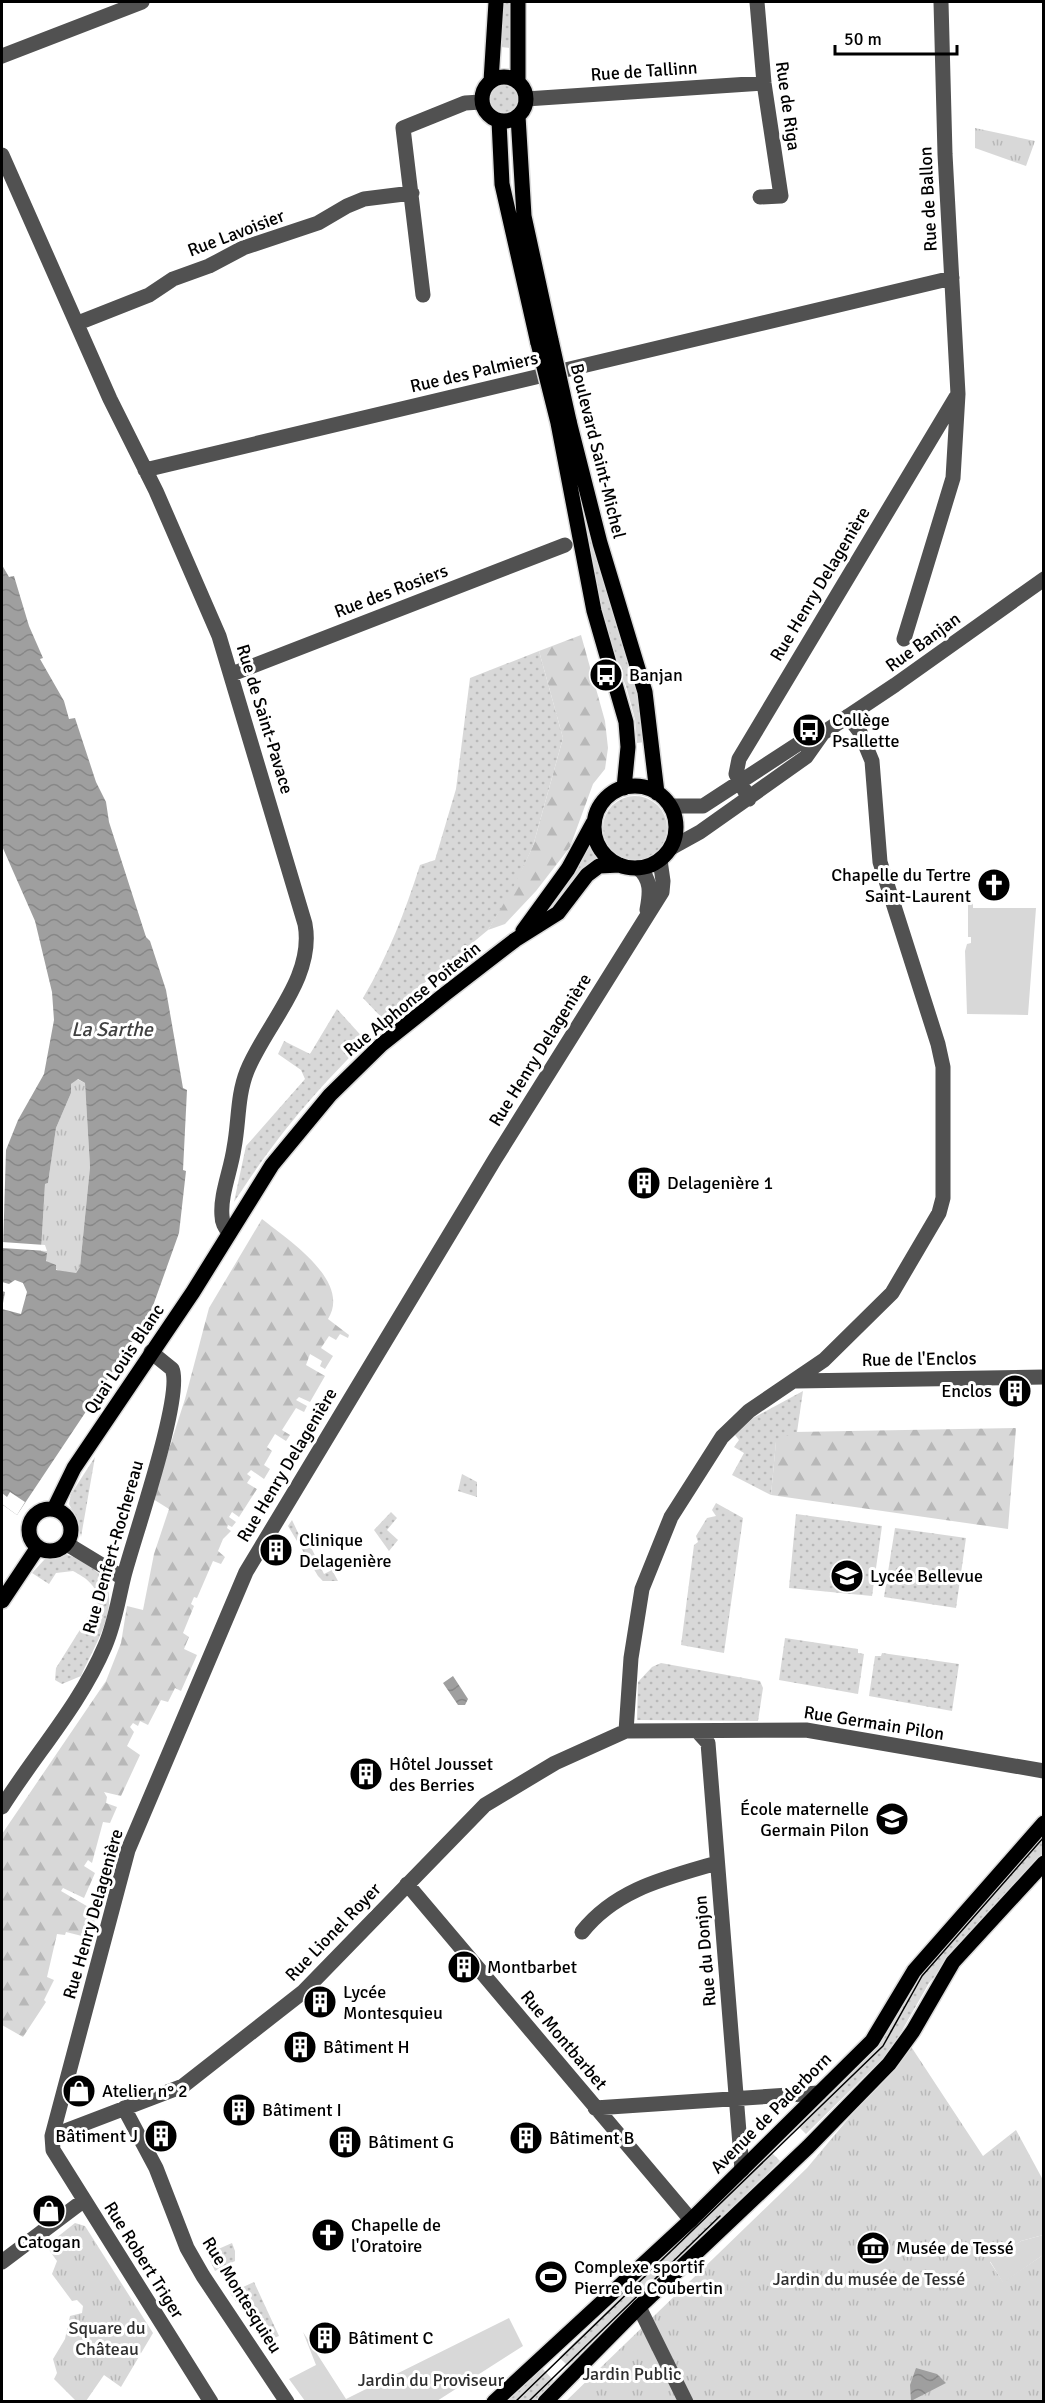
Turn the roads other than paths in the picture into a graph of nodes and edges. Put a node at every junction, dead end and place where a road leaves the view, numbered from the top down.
1 (142, 2) edge
2 (495, 2) edge
3 (518, 2) edge
4 (757, 2) edge
5 (941, 2) edge
6 (2, 56) edge
7 (491, 81) junction
8 (518, 82) junction
9 (764, 83) junction
10 (526, 99) junction
11 (482, 102) junction
12 (518, 116) junction
13 (499, 121) junction
14 (2, 155) edge
15 (412, 193) junction
16 (760, 197) dead end
17 (952, 278) junction
18 (423, 295) dead end
19 (78, 323) junction
20 (544, 342) junction
21 (958, 393) junction
22 (564, 422) junction
23 (145, 470) junction
24 (565, 545) dead end
25 (1044, 579) edge
26 (904, 639) dead end
27 (232, 674) junction
28 (848, 716) junction
29 (823, 733) junction
30 (740, 782) junction
31 (624, 788) junction
32 (657, 793) junction
33 (748, 799) junction
34 (670, 806) junction
35 (595, 819) junction
36 (665, 854) junction
37 (620, 865) junction
38 (638, 868) junction
39 (647, 916) junction
40 (515, 940) junction
41 (229, 1233) junction
42 (151, 1352) junction
43 (1044, 1377) edge
44 (796, 1381) junction
45 (54, 1509) junction
46 (67, 1544) junction
47 (38, 1547) junction
48 (123, 1578) junction
49 (2, 1601) edge
50 (626, 1731) junction
51 (698, 1732) junction
52 (1044, 1771) edge
53 (2, 1807) edge
54 (1044, 1823) edge
55 (717, 1863) junction
56 (1044, 1863) edge
57 (407, 1884) junction
58 (582, 1932) dead end
59 (819, 2093) junction
60 (736, 2098) junction
61 (124, 2108) junction
62 (596, 2108) junction
63 (52, 2136) junction
64 (742, 2170) junction
65 (83, 2201) junction
66 (691, 2220) junction
67 (2, 2262) edge
68 (639, 2307) junction
69 (211, 2402) edge
70 (287, 2402) edge
71 (494, 2402) edge
72 (545, 2402) edge
73 (686, 2402) edge

1 - 6 street
2 - 7 main road
3 - 8 main road
4 - 9 street, Rue de Riga
5 - 17 street, Rue de Ballon
7 - 8 main road
7 - 11 main road
8 - 10 main road
9 - 10 street, Rue de Tallinn
9 - 16 street, Rue de Riga
10 - 12 main road
11 - 13 main road
11 - 15 street
12 - 13 main road
12 - 20 main road, Boulevard Saint-Michel
13 - 20 main road, Boulevard Saint-Michel
14 - 19 street, Rue de Saint-Pavace
15 - 18 street
15 - 19 street, Rue Lavoisier
17 - 21 street, Rue de Ballon
17 - 23 street, Rue des Palmiers
19 - 23 street, Rue de Saint-Pavace
20 - 22 main road, Boulevard Saint-Michel, bridge
21 - 26 street, Rue de Ballon
21 - 30 street, Rue Henry Delagenière
22 - 31 main road, Boulevard Saint-Michel
22 - 32 main road, Boulevard Saint-Michel
23 - 27 street, Rue de Saint-Pavace
24 - 27 street, Rue des Rosiers
25 - 28 street, Rue Banjan
27 - 41 street, Rue de Saint-Pavace
28 - 29 street, Rue Banjan
28 - 44 street
29 - 30 street, Rue Banjan
29 - 33 street, Rue Banjan
30 - 33 street
30 - 34 street, Rue Banjan
31 - 32 main road
31 - 35 main road
32 - 34 main road
33 - 36 street, Rue Banjan
34 - 36 main road
35 - 37 main road
35 - 40 main road, Rue Alphonse Poitevin
36 - 38 main road
36 - 39 street, Rue Henry Delagenière
37 - 38 main road
37 - 40 main road, Rue Alphonse Poitevin
38 - 39 street, Rue Henry Delagenière
39 - 63 street, Rue Henry Delagenière
40 - 41 main road, Rue Alphonse Poitevin
41 - 42 main road, Quai Louis Blanc
42 - 45 main road, Quai Louis Blanc
42 - 48 street, Rue Denfert-Rochereau
43 - 44 street, Rue de l'Enclos
44 - 50 street
45 - 46 main road
45 - 47 main road
46 - 47 main road
46 - 48 street
47 - 49 main road
48 - 53 street, Rue Denfert-Rochereau
50 - 51 street, Rue Germain Pilon
50 - 57 street, Rue Lionel Royer
51 - 52 street, Rue Germain Pilon
51 - 55 street, Rue du Donjon
54 - 59 main road, Avenue de Paderborn
55 - 58 street
55 - 60 street, Rue du Donjon
56 - 68 main road
57 - 61 street, Rue Lionel Royer
57 - 62 street, Rue Montbarbet
59 - 60 street
59 - 64 main road, Avenue de Paderborn
60 - 62 street
60 - 64 street, Rue du Donjon
61 - 63 street, Rue Lionel Royer
61 - 70 street, Rue Montesquieu
62 - 66 street, Rue Montbarbet
63 - 65 street, Rue Robert Triger
64 - 66 main road, Avenue de Paderborn
65 - 67 street
65 - 69 street, Rue Robert Triger
66 - 71 main road, Avenue de Paderborn
68 - 72 main road
68 - 73 street

